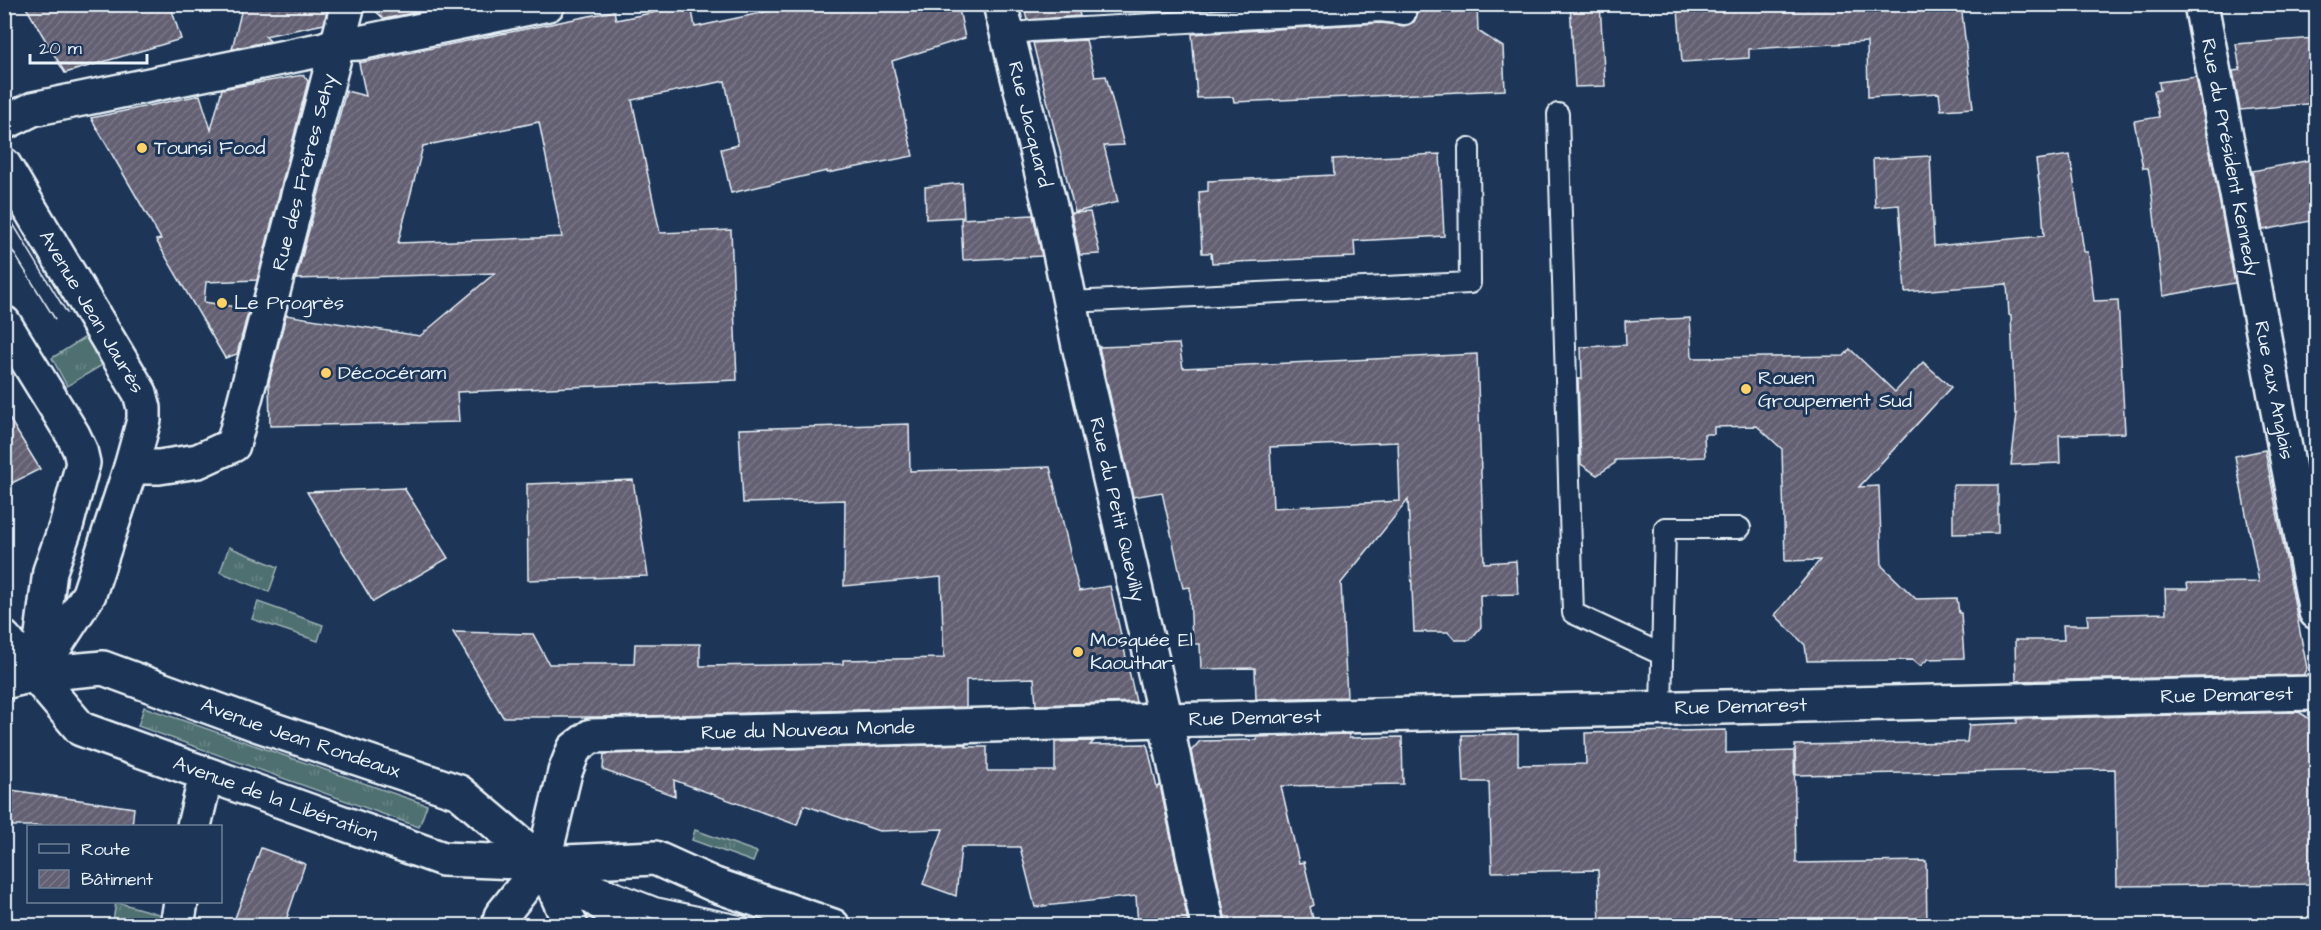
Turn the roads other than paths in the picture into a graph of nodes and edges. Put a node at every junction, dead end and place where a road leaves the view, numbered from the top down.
1 (348, 4) edge
2 (548, 4) edge
3 (2201, 4) edge
4 (1405, 14) dead end
5 (1004, 20) edge
6 (337, 45) junction
7 (1558, 114) dead end
8 (4, 123) edge
9 (1469, 148) dead end
10 (4, 165) edge
11 (1070, 302) junction
12 (2260, 310) joint
13 (4, 323) edge
14 (83, 464) junction
15 (131, 467) junction
16 (1740, 528) dead end
17 (2316, 612) edge
18 (4, 638) edge
19 (1661, 654) junction
20 (37, 674) junction
21 (4, 682) edge
22 (2316, 693) edge
23 (1661, 708) junction
24 (1165, 720) junction
25 (206, 775) junction
26 (194, 825) edge
27 (543, 863) junction
28 (181, 903) edge
29 (177, 926) edge
30 (499, 926) edge
31 (571, 926) edge
32 (634, 926) edge
33 (740, 926) edge
34 (833, 926) edge
35 (1208, 926) edge

1 - 6 street, Rue des Frères Sehy
2 - 6 street
3 - 12 street, Rue du Président Kennedy
4 - 5 lane, Rue Jacquard
5 - 11 street, Rue Jacquard
6 - 8 street
6 - 15 street, Rue des Frères Sehy
7 - 19 lane
9 - 11 lane
10 - 15 street, Avenue Jean Jaurès
11 - 24 street, Rue du Petit Quevilly
12 - 17 street, Rue aux Anglais
13 - 14 street
14 - 15 street
14 - 20 street
15 - 20 street, Avenue Jean Jaurès
16 - 19 lane
18 - 20 street, Avenue de la Libération
19 - 23 lane
20 - 21 street
20 - 25 street, Avenue de la Libération
20 - 27 street, Avenue Jean Rondeaux
22 - 23 street, Rue Demarest
23 - 24 street, Rue Demarest
24 - 27 street, Rue du Nouveau Monde
24 - 35 street, Rue du Petit Quevilly
25 - 26 street
25 - 27 street, Avenue de la Libération
27 - 30 street
27 - 31 street
27 - 32 street, Avenue Jean Rondeaux
27 - 33 lane, Avenue Jean Rondeaux
27 - 34 street
28 - 29 street

